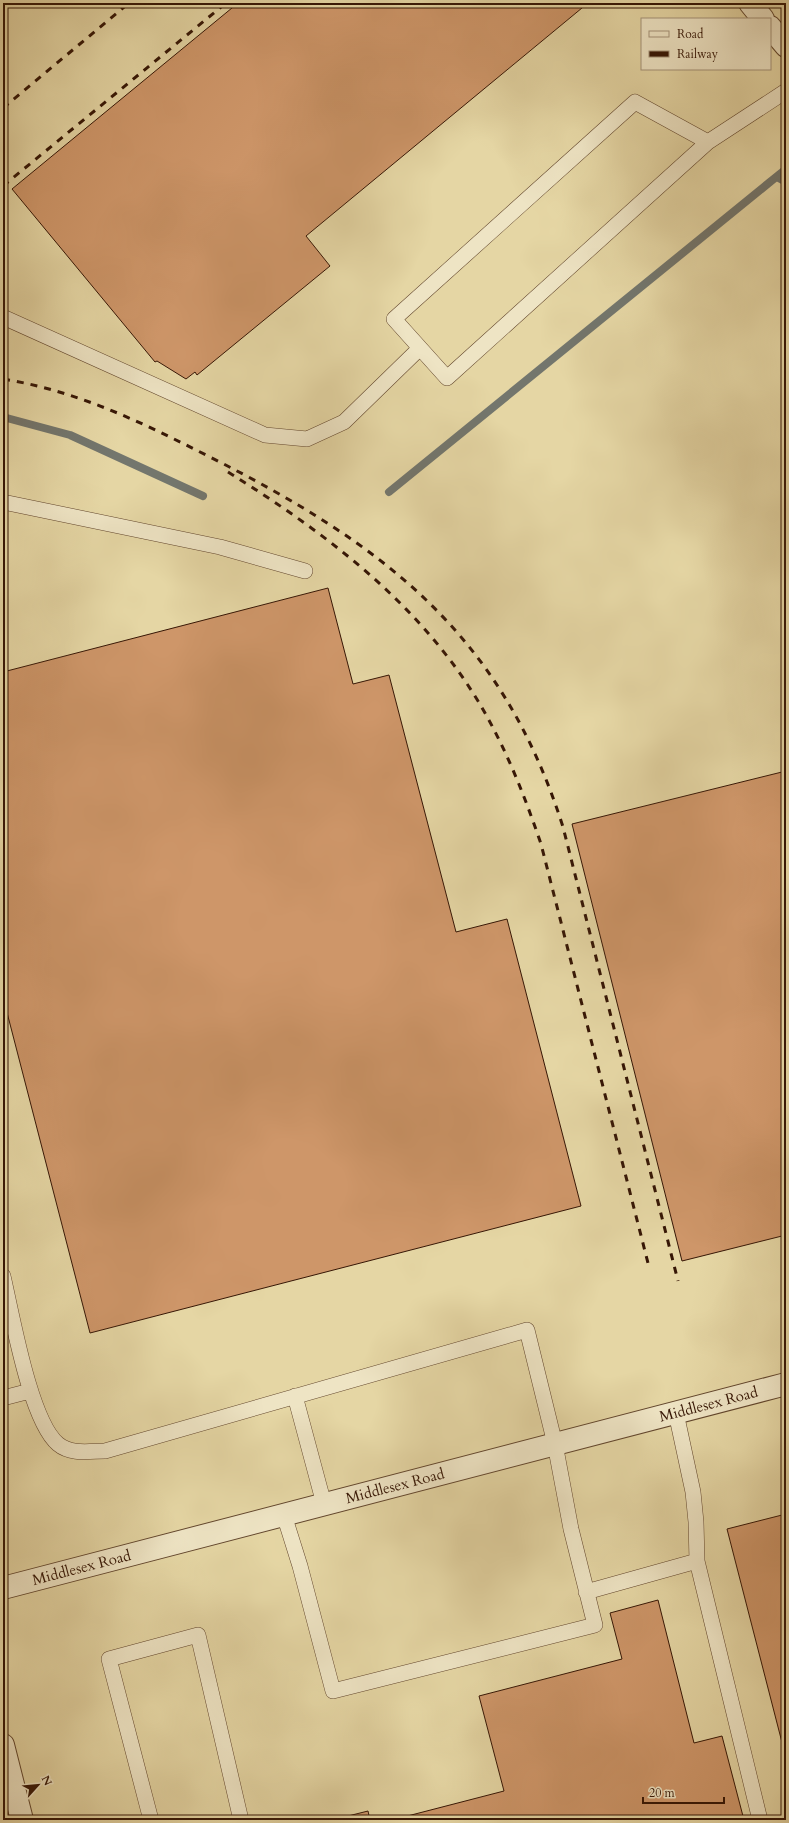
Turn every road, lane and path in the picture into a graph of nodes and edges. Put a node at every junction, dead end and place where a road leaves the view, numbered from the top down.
1 (750, 3) edge
2 (762, 18) edge
3 (771, 28) edge
4 (786, 46) edge
5 (786, 92) edge
6 (708, 142) junction
7 (3, 317) edge
8 (420, 348) junction
9 (3, 502) edge
10 (306, 571) dead end
11 (3, 1276) edge
12 (786, 1384) edge
13 (30, 1391) junction
14 (295, 1396) junction
15 (3, 1398) edge
16 (676, 1413) junction
17 (555, 1444) junction
18 (324, 1504) junction
19 (284, 1515) junction
20 (696, 1561) junction
21 (3, 1588) edge
22 (586, 1592) junction
23 (3, 1745) edge
24 (22, 1820) edge
25 (151, 1820) edge
26 (241, 1820) edge
27 (760, 1820) edge

1 - 2 street
3 - 4 street
5 - 6 lane
6 - 8 lane
6 - 8 lane
7 - 8 lane
9 - 10 lane
11 - 13 lane
12 - 16 street, Middlesex Road
13 - 14 lane
13 - 15 lane
14 - 17 lane
14 - 18 lane
16 - 17 street, Middlesex Road
16 - 20 lane
17 - 18 street, Middlesex Road
17 - 22 lane
18 - 19 street, Middlesex Road
19 - 21 street, Middlesex Road
19 - 22 lane
20 - 22 lane
20 - 27 lane
23 - 24 street
25 - 26 lane

